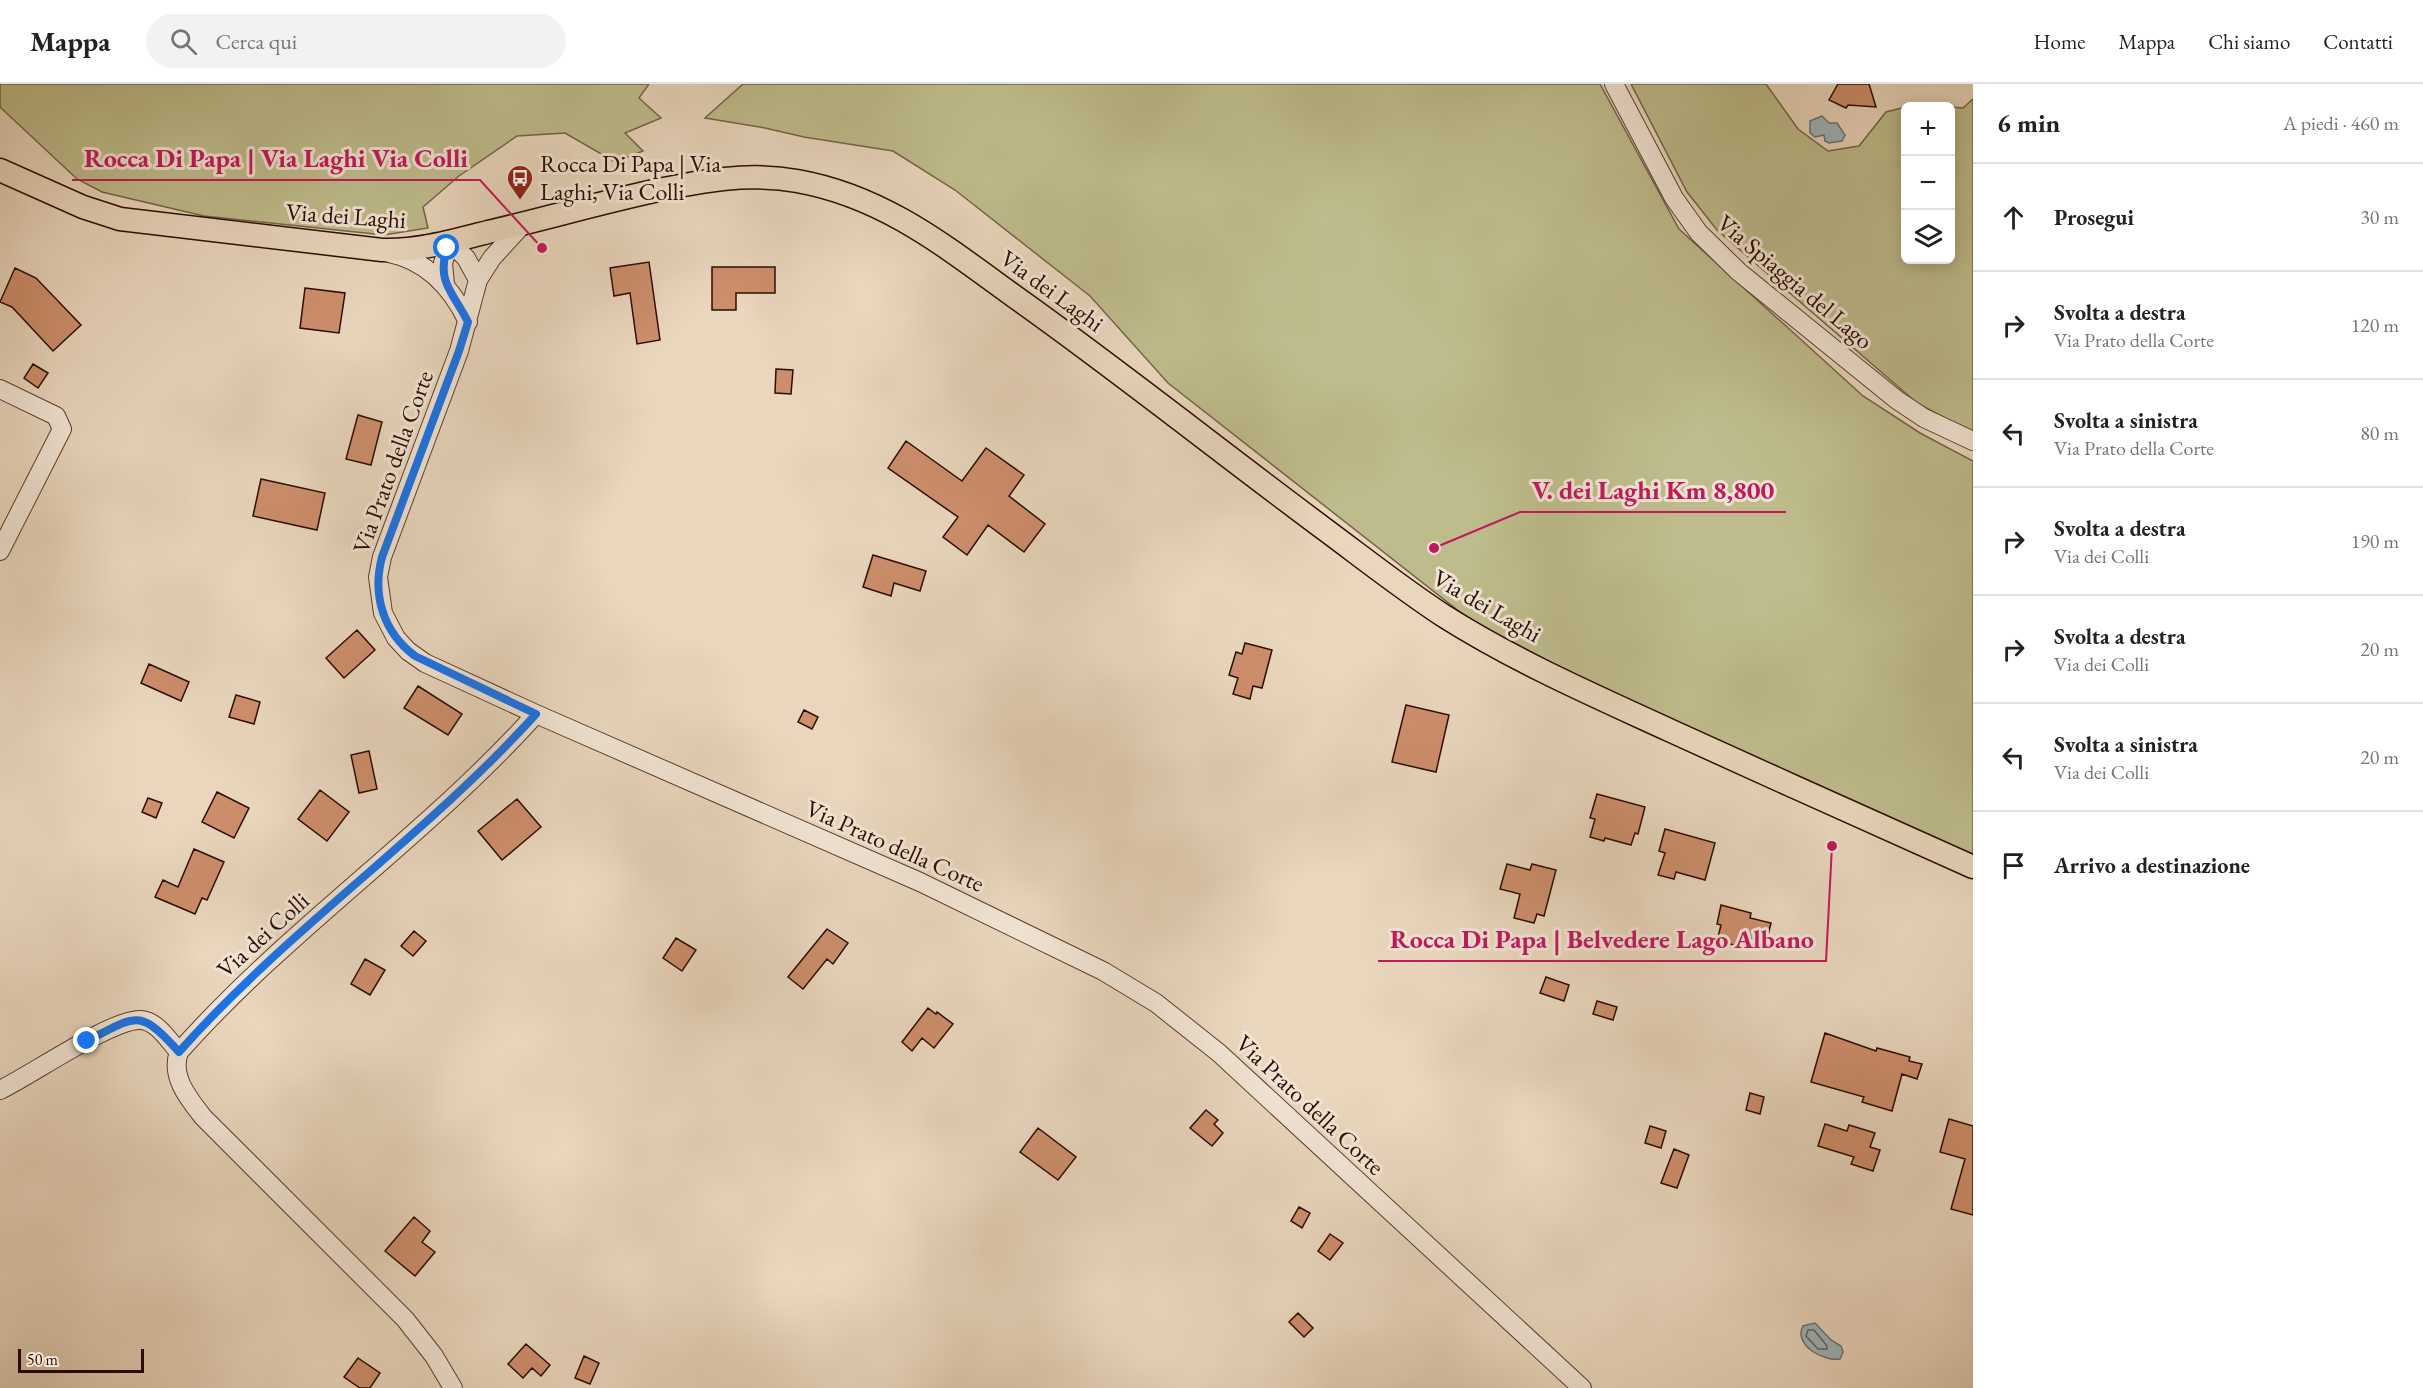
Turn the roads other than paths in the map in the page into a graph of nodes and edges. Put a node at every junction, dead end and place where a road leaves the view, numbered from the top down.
1 (1614, 84) edge
2 (0, 170) edge
3 (523, 224) junction
4 (450, 242) junction
5 (375, 250) junction
6 (478, 280) junction
7 (445, 284) junction
8 (468, 322) junction
9 (0, 389) edge
10 (1973, 441) edge
11 (0, 551) edge
12 (536, 714) junction
13 (1973, 867) edge
14 (179, 1052) junction
15 (0, 1090) edge
16 (453, 1388) edge
17 (1582, 1388) edge

1 - 10 street, Via Spiaggia del Lago
2 - 5 main road, Via dei Laghi
3 - 4 main road, Via dei Laghi
3 - 6 street
3 - 13 main road, Via dei Laghi
4 - 5 main road, Via dei Laghi
4 - 6 street
4 - 7 street
5 - 7 street
6 - 8 street, Via Prato della Corte
7 - 8 street
8 - 12 street, Via Prato della Corte
9 - 11 street
12 - 14 street, Via dei Colli
12 - 17 street, Via Prato della Corte
14 - 15 street
14 - 16 street

